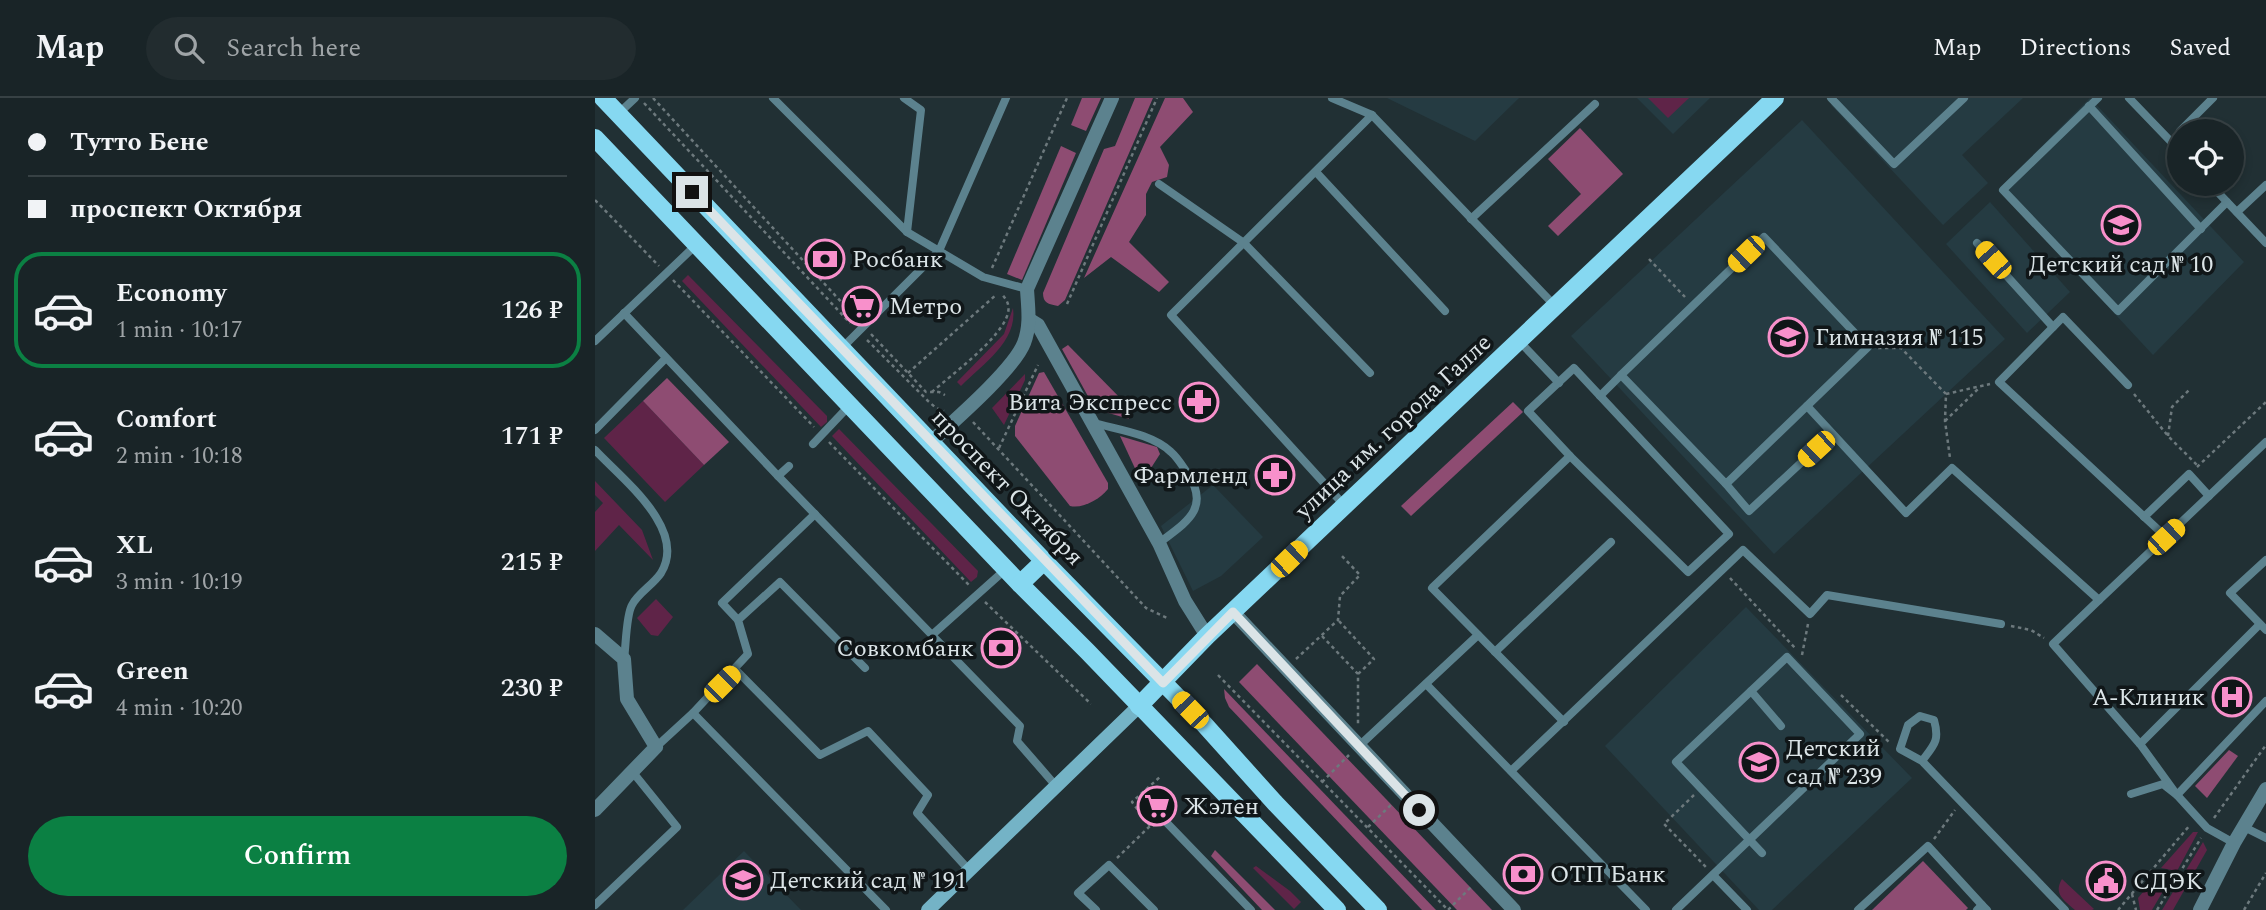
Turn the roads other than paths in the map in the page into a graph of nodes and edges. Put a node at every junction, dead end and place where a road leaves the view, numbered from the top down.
1 (603, 98) edge
2 (637, 98) edge
3 (773, 98) edge
4 (904, 98) edge
5 (1006, 98) edge
6 (1112, 98) edge
7 (1332, 98) edge
8 (1775, 98) edge
9 (1831, 98) edge
10 (1964, 98) edge
11 (2098, 98) edge
12 (2129, 98) edge
13 (2213, 98) edge
14 (1595, 104) dead end
15 (2089, 106) junction
16 (618, 114) junction
17 (1372, 115) junction
18 (2192, 119) edge
19 (595, 138) edge
20 (2167, 138) edge
21 (1316, 172) junction
22 (1159, 184) dead end
23 (2266, 185) edge
24 (2221, 196) edge
25 (2227, 202) junction
26 (2237, 212) junction
27 (1471, 219) junction
28 (2201, 229) junction
29 (907, 232) junction
30 (1244, 243) junction
31 (1977, 243) dead end
32 (2266, 243) edge
33 (696, 245) junction
34 (939, 251) junction
35 (1027, 289) junction
36 (1556, 307) junction
37 (1445, 311) dead end
38 (624, 313) junction
39 (1030, 320) junction
40 (2053, 327) junction
41 (595, 341) edge
42 (1520, 342) junction
43 (842, 348) junction
44 (666, 358) junction
45 (1370, 373) dead end
46 (1621, 375) junction
47 (1559, 383) junction
48 (2128, 386) road end
49 (1600, 396) junction
50 (850, 405) junction
51 (1807, 407) junction
52 (1091, 422) junction
53 (595, 430) edge
54 (1832, 434) junction
55 (931, 442) junction
56 (2266, 442) edge
57 (813, 444) dead end
58 (595, 450) edge
59 (1570, 456) junction
60 (789, 466) dead end
61 (778, 476) junction
62 (1726, 485) junction
63 (2209, 496) junction
64 (1344, 505) junction
65 (815, 514) junction
66 (2144, 517) junction
67 (2166, 537) junction
68 (1611, 542) dead end
69 (1159, 543) junction
70 (2266, 559) edge
71 (1044, 561) junction
72 (1006, 569) junction
73 (1020, 584) junction
74 (2099, 600) junction
75 (1233, 612) junction
76 (739, 620) junction
77 (2001, 624) road end
78 (2263, 627) edge
79 (595, 634) edge
80 (932, 635) junction
81 (1478, 635) junction
82 (1207, 636) junction
83 (1495, 652) junction
84 (624, 659) junction
85 (865, 668) dead end
86 (736, 670) junction
87 (1163, 683) junction
88 (1426, 684) junction
89 (1751, 691) junction
90 (2266, 701) edge
91 (1139, 706) junction
92 (693, 713) junction
93 (1564, 722) junction
94 (1781, 726) dead end
95 (2140, 744) junction
96 (1359, 746) junction
97 (656, 747) junction
98 (1922, 761) junction
99 (631, 770) junction
100 (1511, 771) junction
101 (1056, 786) junction
102 (2266, 789) edge
103 (2131, 794) dead end
104 (2177, 795) junction
105 (1275, 803) junction
106 (595, 810) edge
107 (1167, 823) dead end
108 (1254, 823) junction
109 (2244, 827) junction
110 (2266, 838) edge
111 (1749, 840) junction
112 (2234, 843) junction
113 (1762, 853) dead end
114 (969, 870) junction
115 (1713, 875) junction
116 (595, 905) edge
117 (1328, 907) edge
118 (1982, 908) edge
119 (886, 910) edge
120 (927, 910) edge
121 (1096, 910) edge
122 (1154, 910) edge
123 (1251, 910) edge
124 (1378, 910) edge
125 (1514, 910) edge
126 (1646, 910) edge
127 (1676, 910) edge
128 (1747, 910) edge
129 (1858, 910) edge
130 (2065, 910) edge
131 (2200, 910) edge

1 - 16 main road, проспект Октября
2 - 16 lane
3 - 29 lane
4 - 29 lane
5 - 34 lane
6 - 35 street
7 - 17 lane
8 - 36 main road, улица им. города Галле
9 - 10 lane
11 - 15 lane
12 - 20 lane
13 - 18 lane
14 - 27 lane
15 - 28 lane
15 - 28 lane
16 - 43 main road, проспект Октября
17 - 21 lane
17 - 27 lane
19 - 33 main road
21 - 30 lane
21 - 37 lane
22 - 30 lane
23 - 26 lane
24 - 25 lane
25 - 26 lane
25 - 28 lane
26 - 32 lane
27 - 36 lane
29 - 34 lane
30 - 45 lane
30 - 64 lane
31 - 40 lane
33 - 38 lane
33 - 50 main road
34 - 35 lane
34 - 43 lane
35 - 39 street
36 - 42 main road, улица им. города Галле
38 - 41 lane
38 - 44 lane
39 - 52 street
39 - 55 street
40 - 48 lane
40 - 66 lane
42 - 47 lane
42 - 64 main road, улица им. города Галле
43 - 55 main road, проспект Октября
44 - 53 lane
44 - 61 lane
46 - 49 lane
46 - 51 lane
46 - 62 lane
47 - 49 lane
47 - 59 lane
49 - 59 lane
50 - 57 lane
50 - 72 main road
51 - 54 lane
51 - 62 lane
52 - 69 street
52 - 69 lane
54 - 62 lane
54 - 74 lane
55 - 71 main road, проспект Октября
56 - 63 lane
58 - 84 lane
59 - 81 lane
60 - 61 lane
61 - 65 lane
63 - 66 lane
63 - 67 lane
64 - 75 main road, улица им. города Галле
65 - 76 lane
65 - 80 lane
66 - 67 lane
67 - 74 lane
68 - 83 lane
69 - 82 street
70 - 78 lane
71 - 73 main road
71 - 87 main road, проспект Октября
72 - 73 main road
72 - 80 lane
73 - 91 main road
74 - 95 lane
75 - 82 main road, улица им. города Галле
75 - 96 street
76 - 85 lane
76 - 86 lane
77 - 93 lane
78 - 95 lane
79 - 84 street
80 - 101 lane
81 - 83 lane
81 - 88 lane
82 - 87 main road, улица им. города Галле
83 - 93 lane
84 - 97 street
86 - 92 lane
86 - 114 lane
87 - 91 main road, улица им. города Галле
87 - 105 main road, проспект Октября
88 - 96 lane
88 - 100 lane
89 - 94 lane
89 - 111 lane
89 - 111 lane
90 - 104 lane
91 - 101 main road, улица им. города Галле
91 - 108 main road
92 - 97 lane
92 - 119 lane
93 - 100 lane
95 - 104 lane
96 - 125 street
97 - 99 street
98 - 98 lane
98 - 130 lane
99 - 106 street
99 - 116 lane
100 - 126 lane
101 - 114 main road, улица им. города Галле
102 - 109 street
103 - 104 lane
104 - 112 lane
105 - 108 main road
105 - 124 main road, проспект Октября
107 - 123 lane
108 - 117 main road
109 - 110 lane
109 - 112 street
111 - 113 lane
111 - 115 lane
112 - 131 street
114 - 120 main road, улица им. города Галле
115 - 127 lane
115 - 128 lane
118 - 129 lane
121 - 122 lane

